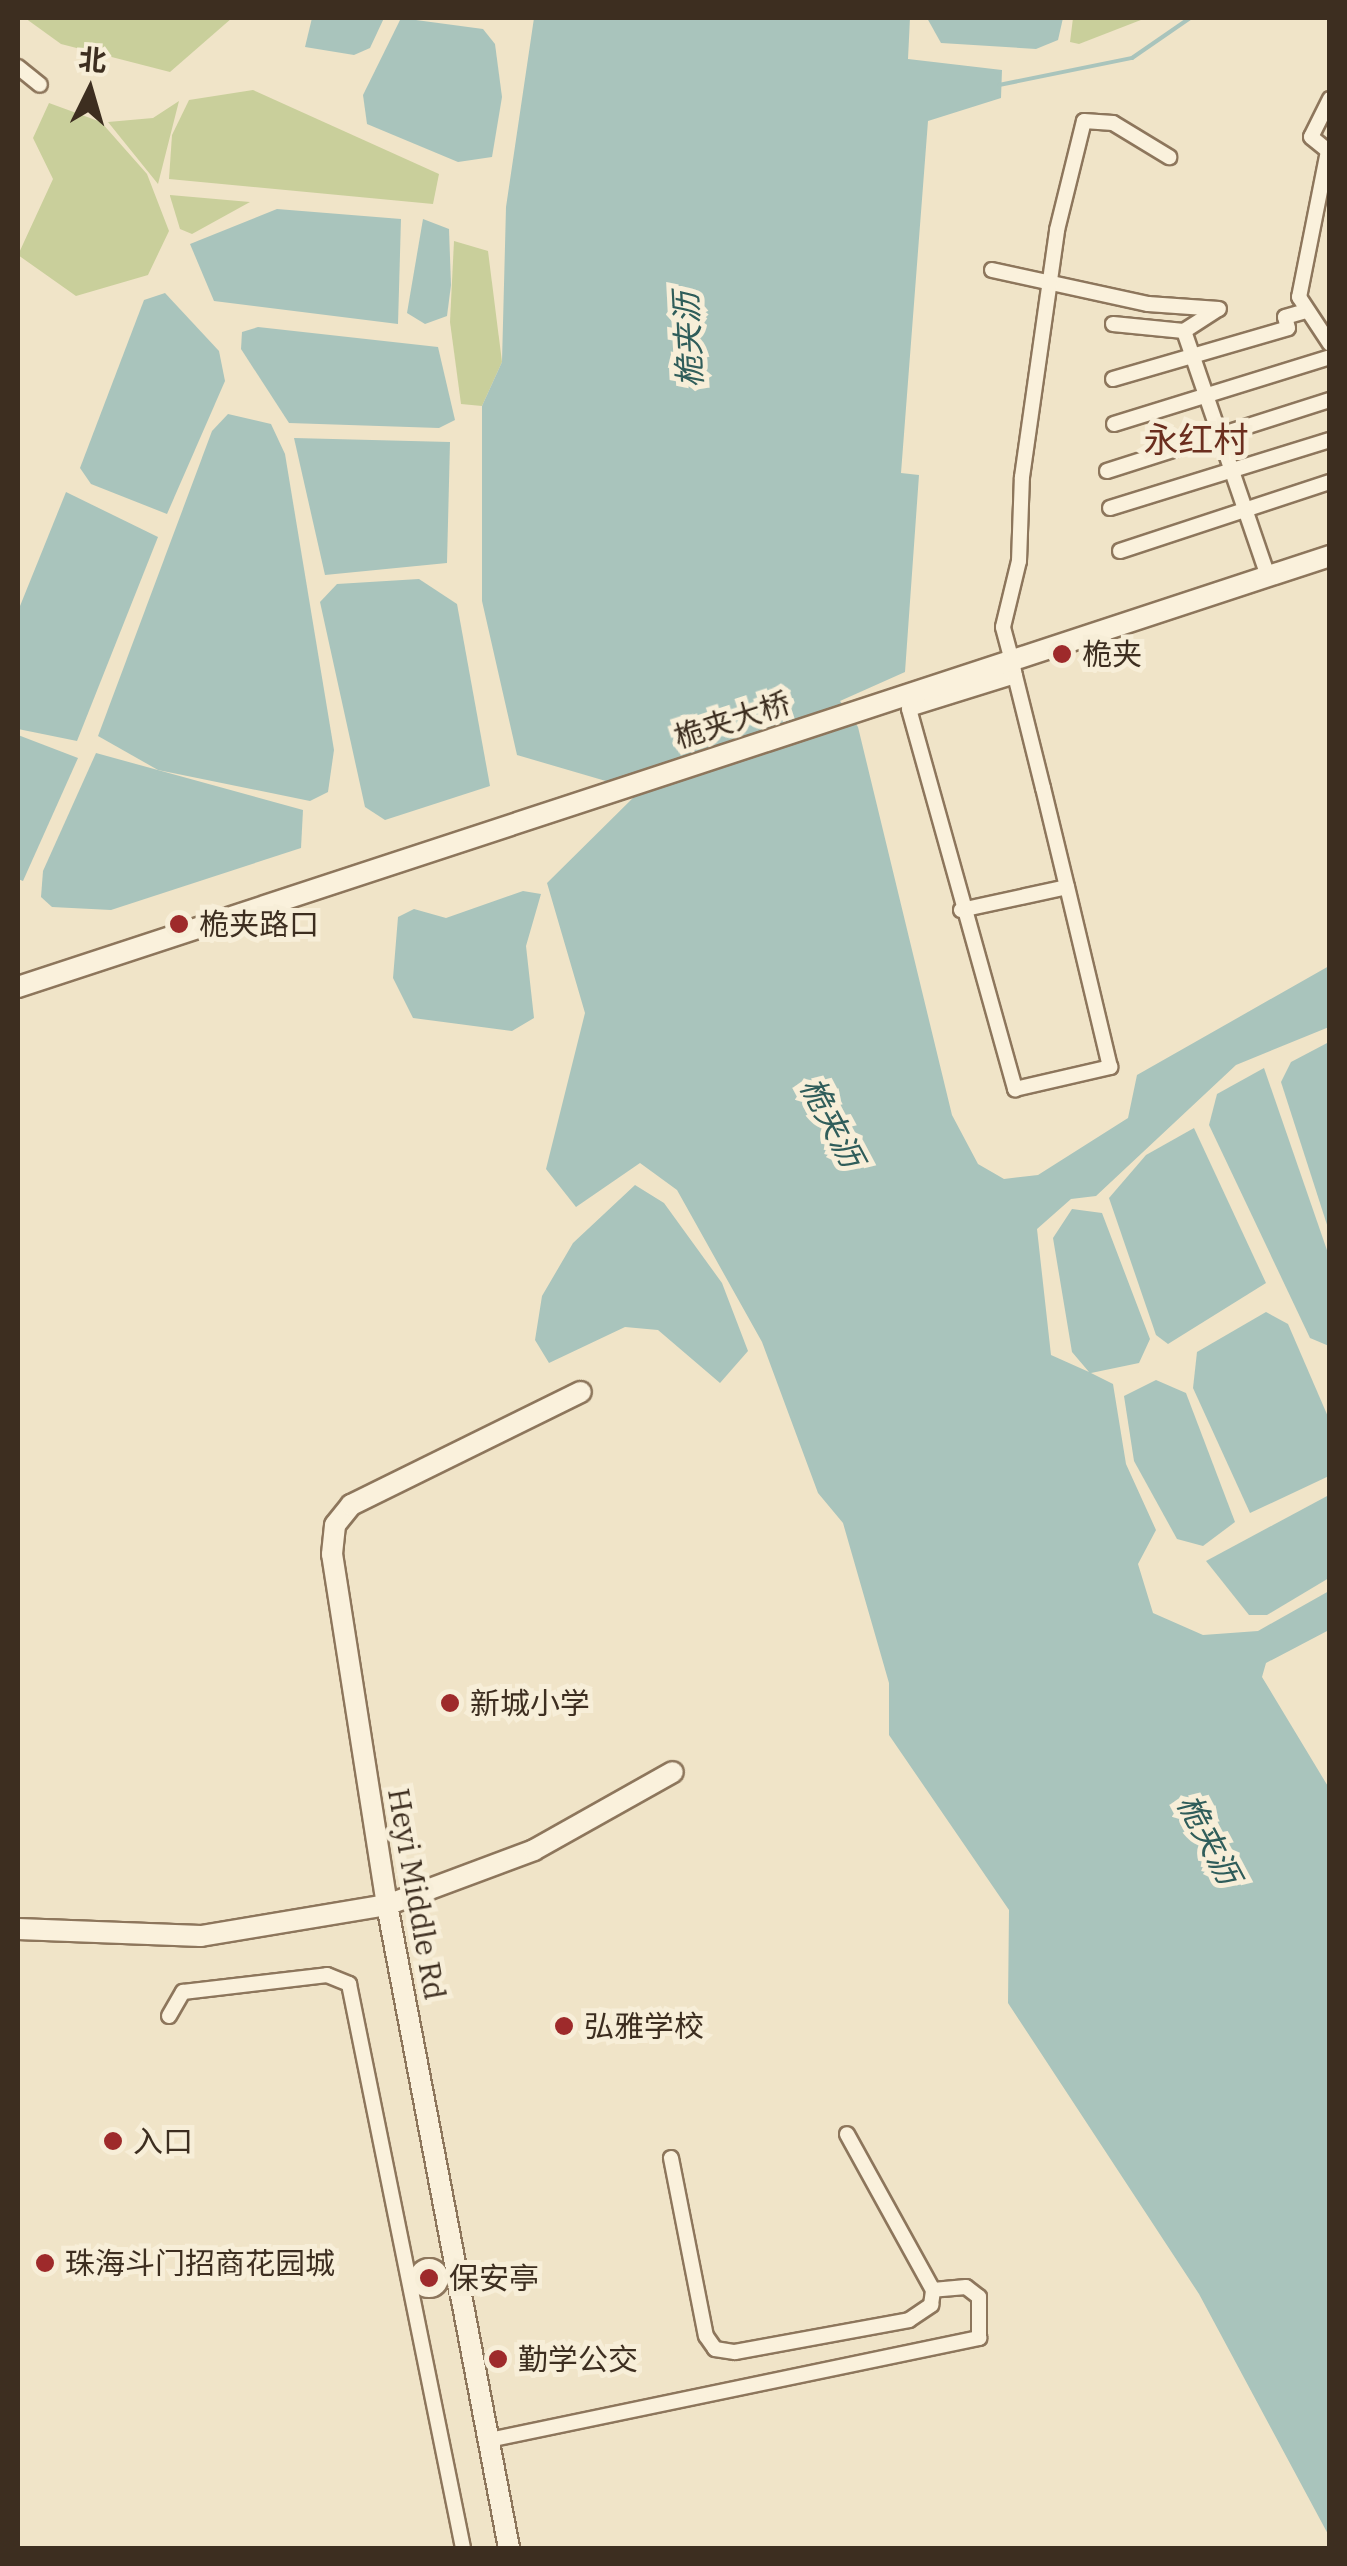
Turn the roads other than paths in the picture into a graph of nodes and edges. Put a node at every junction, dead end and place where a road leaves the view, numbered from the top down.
1 (18, 68) edge
2 (40, 85) dead end
3 (1330, 99) edge
4 (1169, 158) dead end
5 (992, 270) dead end
6 (1050, 278) junction
7 (1303, 312) junction
8 (1114, 324) dead end
9 (1184, 331) junction
10 (1330, 344) edge
11 (1192, 356) junction
12 (1330, 357) edge
13 (1113, 379) dead end
14 (1206, 396) junction
15 (1330, 400) edge
16 (1114, 424) dead end
17 (1219, 435) junction
18 (1330, 440) edge
19 (1107, 471) dead end
20 (1231, 471) junction
21 (1330, 482) edge
22 (1110, 508) dead end
23 (1244, 510) junction
24 (1120, 551) dead end
25 (1330, 556) edge
26 (1268, 577) junction
27 (1014, 668) junction
28 (1067, 887) junction
29 (962, 910) junction
30 (18, 987) edge
31 (581, 1392) dead end
32 (673, 1772) dead end
33 (387, 1905) junction
34 (18, 1929) edge
35 (169, 2016) dead end
36 (847, 2134) dead end
37 (671, 2158) dead end
38 (449, 2274) junction
39 (412, 2280) junction
40 (933, 2290) junction
41 (488, 2440) junction
42 (462, 2548) edge
43 (509, 2548) edge

1 - 2 street
3 - 7 street
4 - 6 street
5 - 6 street
6 - 9 street
6 - 27 street
7 - 10 street
7 - 11 street
8 - 9 street
9 - 11 street
11 - 13 street
11 - 14 street
12 - 14 street
14 - 16 street
14 - 17 street
15 - 17 street
17 - 19 street
17 - 20 street
18 - 20 street
20 - 22 street
20 - 23 street
21 - 23 street
23 - 24 street
23 - 26 street
25 - 26 street, 桅夹大桥
26 - 27 street, 桅夹大桥
27 - 28 street
27 - 29 street
27 - 30 street, 桅夹大桥
28 - 29 street
28 - 29 street
31 - 33 street, Heyi Middle Rd
32 - 33 street
33 - 34 street
33 - 38 street, Heyi Middle Rd
35 - 39 street
36 - 40 street
37 - 40 street
38 - 39 street
38 - 41 street, Heyi Middle Rd
39 - 42 street
40 - 41 street
41 - 43 street, Heyi Middle Rd

